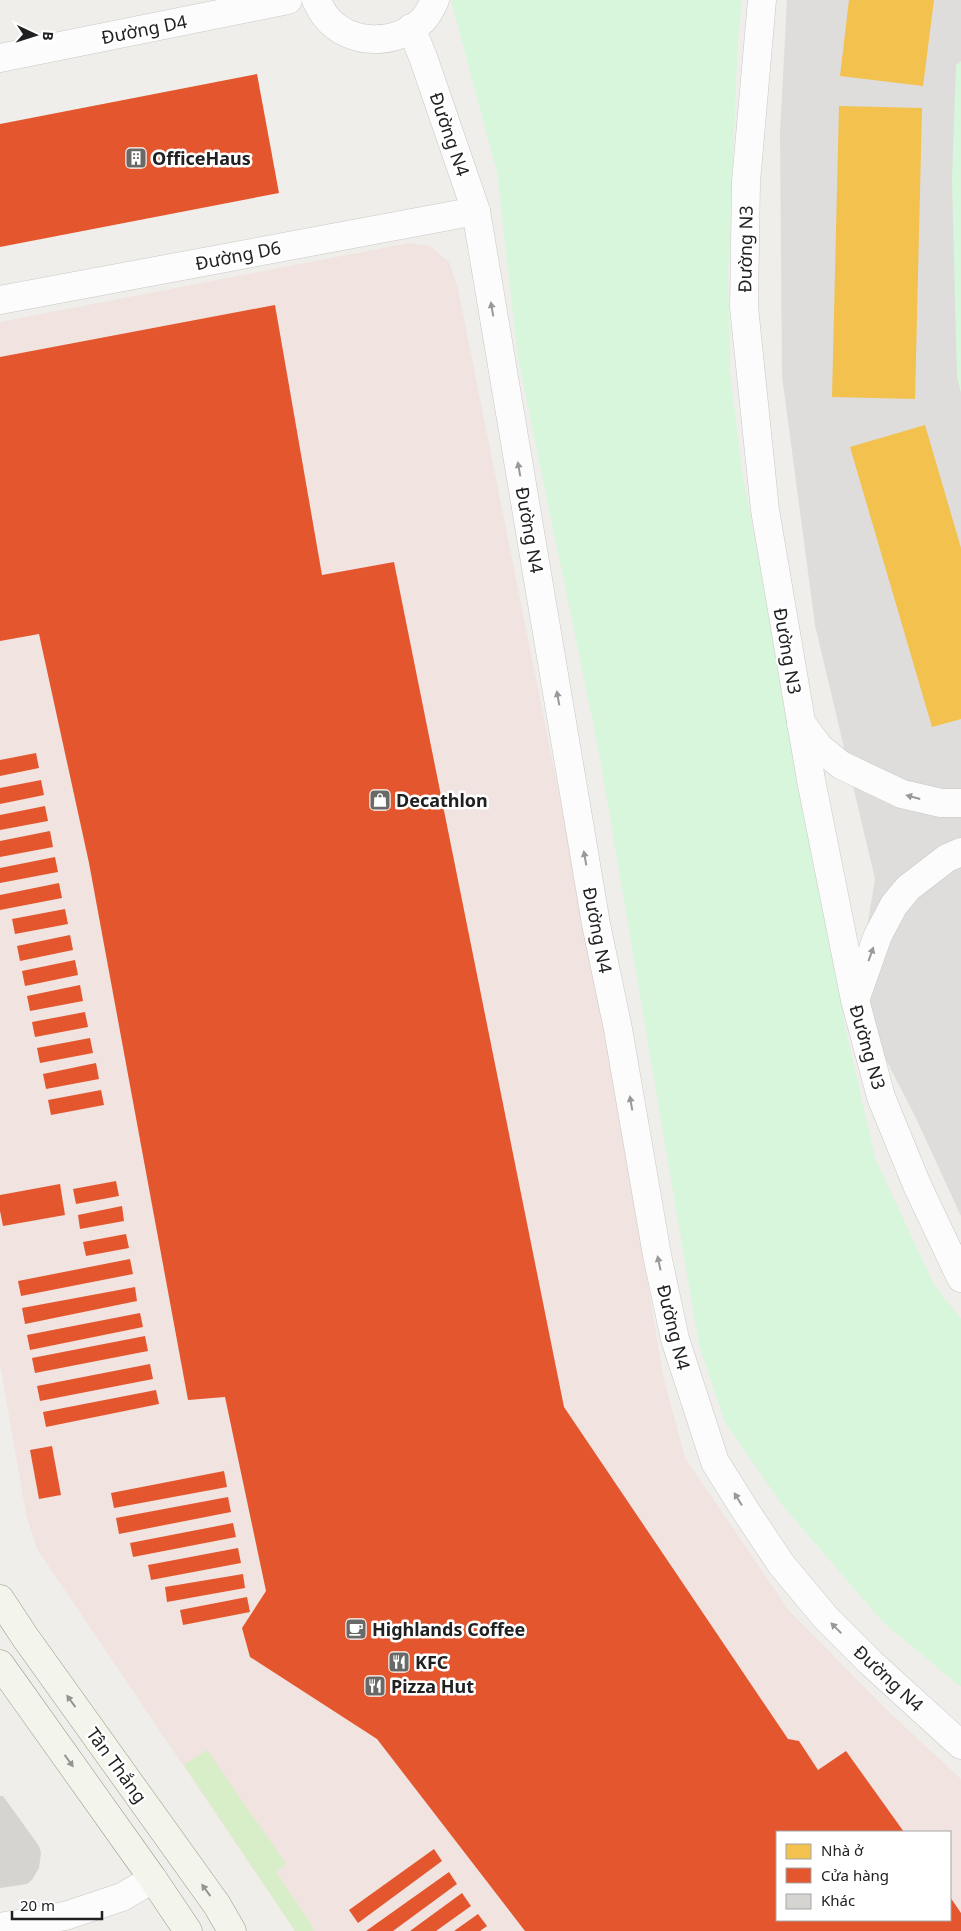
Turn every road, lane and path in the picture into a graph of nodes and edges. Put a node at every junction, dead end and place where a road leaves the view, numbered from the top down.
1 (288, 0) edge
2 (316, 0) edge
3 (435, 0) edge
4 (762, 0) edge
5 (411, 28) junction
6 (0, 58) edge
7 (476, 211) junction
8 (0, 300) edge
9 (801, 723) junction
10 (961, 803) edge
11 (961, 852) edge
12 (854, 1000) junction
13 (961, 1278) edge
14 (0, 1599) edge
15 (0, 1664) edge
16 (961, 1745) edge
17 (154, 1880) junction
18 (0, 1927) edge
19 (188, 1931) edge
20 (232, 1931) edge

1 - 6 street, Đường D4
2 - 5 street
3 - 5 street
4 - 9 street, Đường N3
5 - 7 street, Đường N4
7 - 8 street, Đường D6
16 -> 7 street, Đường N4
10 -> 9 street
9 - 12 street, Đường N3
12 -> 11 street
12 - 13 street, Đường N3
20 -> 14 street, Tân Thắng
15 -> 17 street, Tân Thắng
17 - 18 street
17 - 19 street, Tân Thắng

